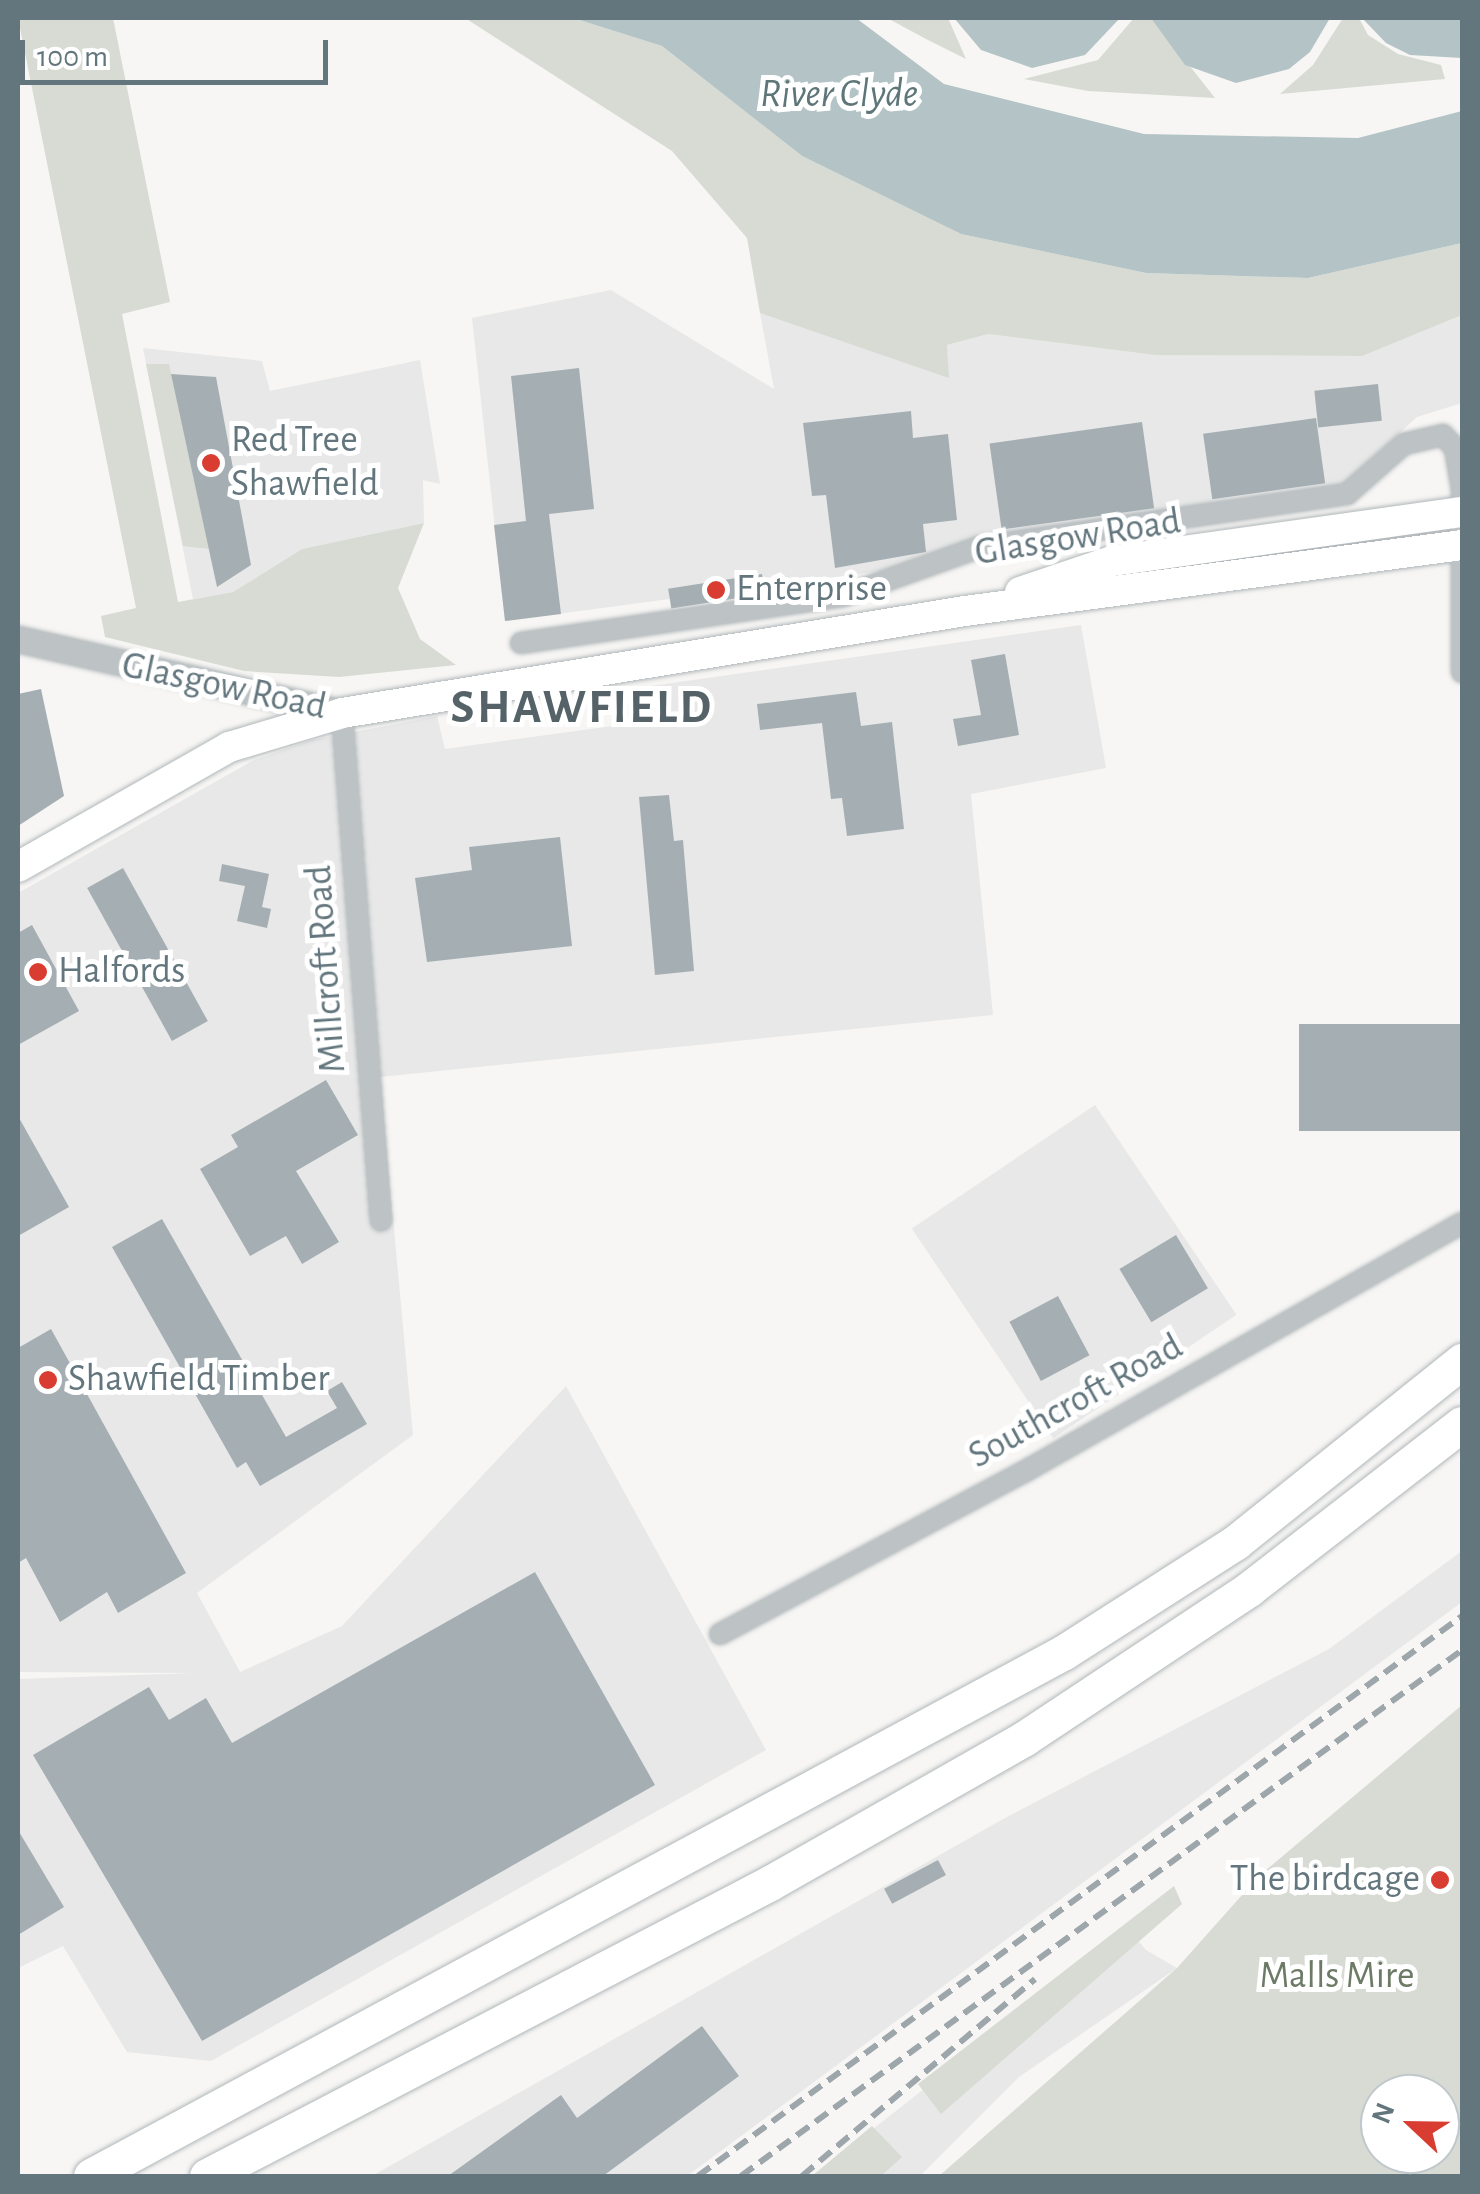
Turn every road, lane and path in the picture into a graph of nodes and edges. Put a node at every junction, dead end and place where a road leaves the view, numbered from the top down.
1 (1453, 432) edge
2 (1462, 512) edge
3 (1460, 545) edge
4 (964, 610) junction
5 (18, 640) edge
6 (521, 643) dead end
7 (1462, 672) edge
8 (342, 712) junction
9 (18, 866) edge
10 (381, 1221) dead end
11 (1462, 1224) edge
12 (1462, 1361) edge
13 (1462, 1424) edge
14 (720, 1634) dead end
15 (91, 2176) edge
16 (208, 2176) edge

1 - 2 street, Glasgow Road
1 - 6 street, Glasgow Road
2 - 3 street, Glasgow Road
2 - 4 main road, Glasgow Road
3 - 4 main road, Glasgow Road
3 - 7 street
4 - 8 main road, Glasgow Road
5 - 8 street, Glasgow Road
8 - 9 main road
8 - 10 street, Millcroft Road
11 - 14 street, Southcroft Road
12 - 15 highway
13 - 16 highway

